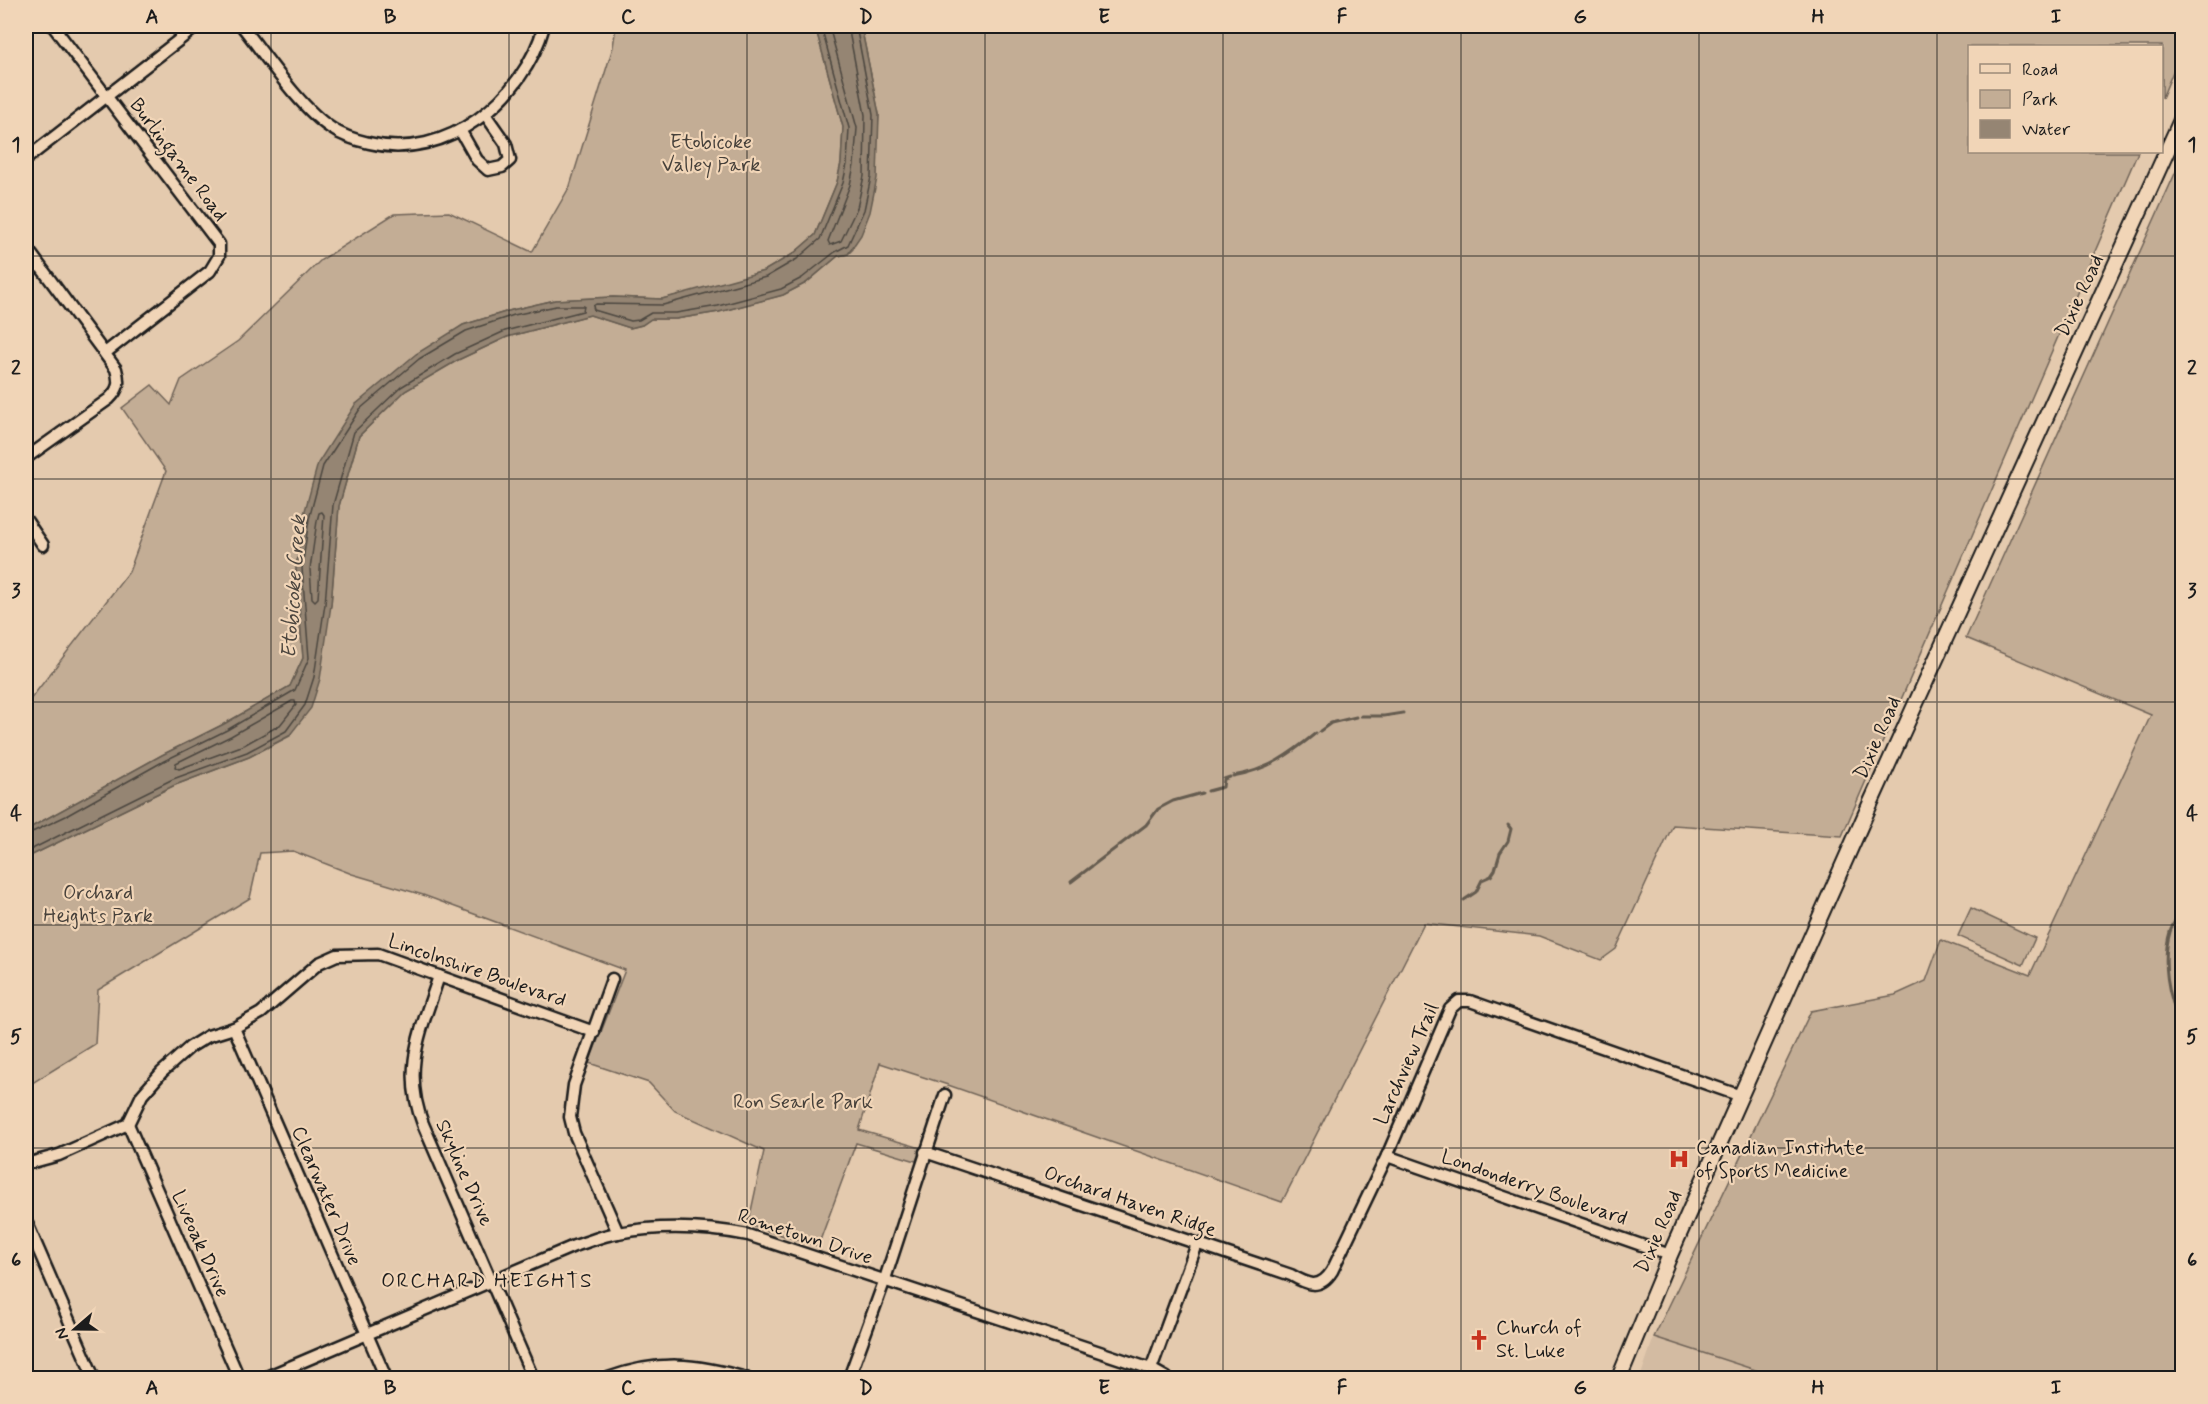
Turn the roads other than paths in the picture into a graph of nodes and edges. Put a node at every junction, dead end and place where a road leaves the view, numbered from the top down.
1 (52, 26) edge
2 (197, 26) edge
3 (242, 26) edge
4 (543, 26) edge
5 (107, 96) junction
6 (485, 114) junction
7 (2182, 118) edge
8 (460, 130) junction
9 (26, 159) edge
10 (26, 247) edge
11 (38, 264) junction
12 (26, 274) edge
13 (105, 353) junction
14 (26, 458) edge
15 (26, 520) edge
16 (43, 545) dead end
17 (440, 976) junction
18 (612, 979) dead end
19 (234, 1028) junction
20 (594, 1032) junction
21 (945, 1095) dead end
22 (1741, 1096) junction
23 (128, 1124) junction
24 (925, 1152) junction
25 (1387, 1156) junction
26 (26, 1164) edge
27 (26, 1221) edge
28 (618, 1233) junction
29 (1197, 1244) junction
30 (1670, 1255) junction
31 (492, 1280) junction
32 (884, 1282) junction
33 (1322, 1282) joint
34 (367, 1335) junction
35 (1150, 1369) junction
36 (94, 1378) edge
37 (238, 1378) edge
38 (264, 1378) edge
39 (386, 1378) edge
40 (533, 1378) edge
41 (608, 1378) edge
42 (746, 1378) edge
43 (849, 1378) edge
44 (1167, 1378) edge
45 (1618, 1378) edge

1 - 5 street, Burlingame Road
2 - 5 street
3 - 8 street
4 - 6 street
5 - 9 street
5 - 13 street, Burlingame Road
6 - 8 street
6 - 8 street
7 - 22 main road, Dixie Road
10 - 11 street
11 - 12 street
11 - 13 street
13 - 14 street
15 - 16 street
17 - 19 street, Lincolnshire Boulevard
17 - 20 street, Lincolnshire Boulevard
17 - 31 street, Skyline Drive
18 - 20 street
19 - 23 street, Lincolnshire Boulevard
19 - 34 street, Clearwater Drive
20 - 28 street
21 - 24 street
22 - 25 street, Larchview Trail
22 - 30 main road, Dixie Road
23 - 26 street
23 - 37 street, Liveoak Drive
24 - 29 street, Orchard Haven Ridge
24 - 32 street
25 - 30 street, Londonderry Boulevard
25 - 33 street, Larchview Trail
27 - 36 street
28 - 31 street, Rometown Drive
28 - 32 street, Rometown Drive
29 - 33 street, Orchard Haven Ridge
29 - 35 street
30 - 45 main road, Dixie Road
31 - 34 street, Rometown Drive
31 - 40 street, Skyline Drive
32 - 35 street, Rometown Drive
32 - 43 street
34 - 38 street, Rometown Drive
34 - 39 street, Clearwater Drive
35 - 44 street, Rometown Drive
41 - 42 street

